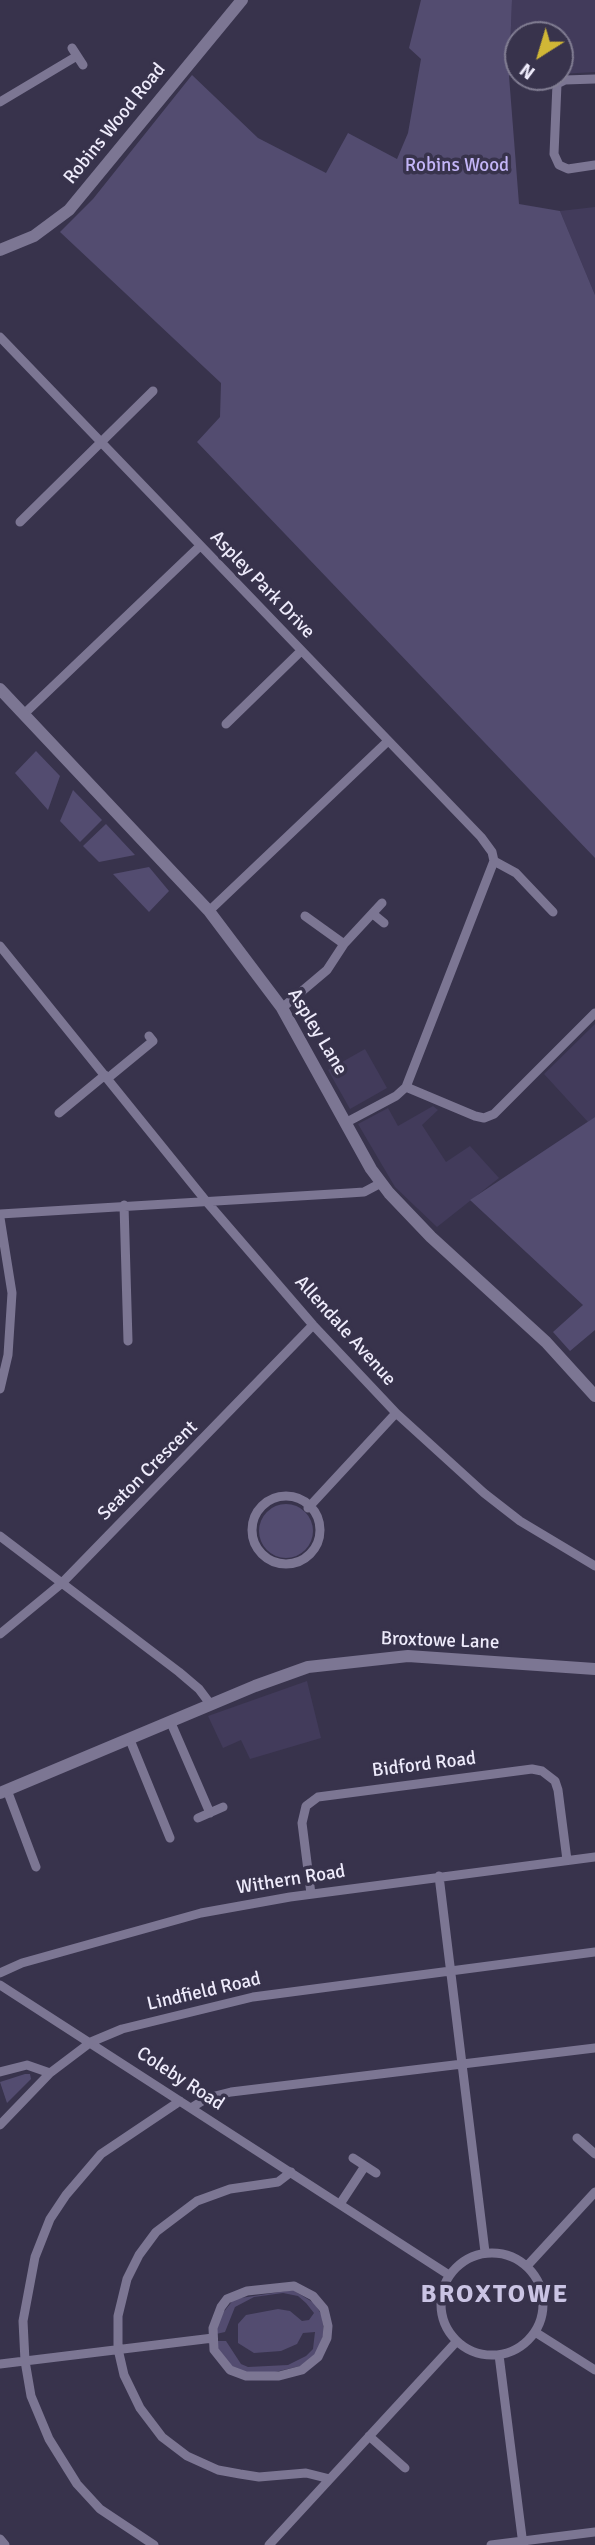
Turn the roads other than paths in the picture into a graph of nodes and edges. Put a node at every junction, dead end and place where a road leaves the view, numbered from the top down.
1 (242, 0) edge
2 (83, 65) dead end
3 (595, 79) edge
4 (0, 102) edge
5 (595, 165) edge
6 (0, 250) edge
7 (1, 338) edge
8 (153, 391) dead end
9 (102, 442) junction
10 (20, 522) dead end
11 (200, 546) junction
12 (301, 651) junction
13 (0, 689) edge
14 (24, 714) junction
15 (226, 724) dead end
16 (388, 741) junction
17 (494, 861) junction
18 (382, 903) dead end
19 (209, 911) junction
20 (554, 912) dead end
21 (373, 914) junction
22 (305, 916) dead end
23 (384, 923) dead end
24 (344, 944) junction
25 (0, 946) edge
26 (282, 1008) junction
27 (595, 1013) edge
28 (149, 1036) dead end
29 (106, 1077) junction
30 (406, 1087) junction
31 (59, 1113) dead end
32 (347, 1122) junction
33 (381, 1183) junction
34 (206, 1201) junction
35 (124, 1205) junction
36 (0, 1216) edge
37 (313, 1325) junction
38 (128, 1341) dead end
39 (4, 1354) edge
40 (0, 1388) edge
41 (595, 1396) edge
42 (396, 1413) junction
43 (308, 1508) junction
44 (0, 1535) edge
45 (595, 1566) edge
46 (62, 1583) junction
47 (0, 1634) edge
48 (595, 1669) edge
49 (211, 1705) junction
50 (170, 1723) junction
51 (130, 1740) junction
52 (3, 1791) edge
53 (223, 1807) dead end
54 (210, 1813) junction
55 (198, 1818) dead end
56 (170, 1838) dead end
57 (595, 1857) edge
58 (567, 1860) junction
59 (36, 1867) dead end
60 (439, 1876) junction
61 (311, 1894) junction
62 (595, 1952) edge
63 (451, 1971) junction
64 (0, 1973) edge
65 (0, 1985) edge
66 (91, 2042) junction
67 (595, 2048) edge
68 (463, 2064) junction
69 (0, 2072) edge
70 (50, 2073) junction
71 (180, 2101) junction
72 (191, 2108) junction
73 (0, 2125) edge
74 (577, 2138) dead end
75 (595, 2154) edge
76 (353, 2158) dead end
77 (365, 2166) junction
78 (291, 2172) junction
79 (376, 2173) dead end
80 (595, 2192) edge
81 (340, 2204) junction
82 (485, 2252) junction
83 (527, 2266) junction
84 (449, 2275) junction
85 (536, 2332) junction
86 (212, 2338) junction
87 (457, 2341) junction
88 (118, 2349) junction
89 (499, 2355) junction
90 (25, 2361) junction
91 (0, 2364) edge
92 (595, 2370) edge
93 (369, 2436) junction
94 (405, 2468) dead end
95 (330, 2479) junction
96 (595, 2532) edge
97 (0, 2539) edge
98 (522, 2543) edge
99 (5, 2545) edge
100 (154, 2545) edge
101 (269, 2545) edge
102 (491, 2545) edge

1 - 6 main road, Robins Wood Road
2 - 4 street
3 - 5 street
7 - 9 street, Aspley Park Drive
8 - 9 street
9 - 10 street
9 - 11 street, Aspley Park Drive
11 - 12 street, Aspley Park Drive
11 - 14 street
12 - 15 street
12 - 16 street, Aspley Park Drive
13 - 14 main road, Aspley Lane
14 - 19 main road, Aspley Lane
16 - 17 street, Aspley Park Drive
16 - 19 street
17 - 20 street
17 - 30 street
18 - 21 street
19 - 26 main road, Aspley Lane
21 - 23 street
21 - 24 street
22 - 24 street
24 - 26 street
25 - 29 street, Allendale Avenue
26 - 32 main road, Aspley Lane
27 - 30 street
28 - 29 street
29 - 31 street
29 - 34 street, Allendale Avenue
30 - 32 street
32 - 33 main road, Aspley Lane
33 - 34 street
33 - 41 main road, Aspley Lane
34 - 35 street
34 - 37 street, Allendale Avenue
35 - 36 street
35 - 38 street
36 - 39 street
37 - 42 street, Allendale Avenue
37 - 46 street, Seaton Crescent
39 - 40 street
42 - 43 street
42 - 45 street, Allendale Avenue
43 - 43 street
44 - 46 street
46 - 47 street, Seaton Crescent
46 - 49 street
48 - 49 main road, Broxtowe Lane
49 - 50 main road, Broxtowe Lane
50 - 51 main road, Broxtowe Lane
50 - 54 street
51 - 52 main road, Broxtowe Lane
51 - 56 street
52 - 59 street, Broxtowe Lane
53 - 54 street
54 - 55 street
57 - 58 street, Withern Road
58 - 60 street, Withern Road
58 - 61 street, Bidford Road
60 - 61 street, Withern Road
60 - 63 street
61 - 64 street, Withern Road
62 - 63 street, Lindfield Road
63 - 66 street, Lindfield Road
63 - 68 street
65 - 66 street, Coleby Road
66 - 70 street, Lindfield Road
66 - 71 street, Coleby Road
67 - 68 street
68 - 72 street
68 - 82 street
69 - 70 street
70 - 73 street, Lindfield Road
71 - 72 street, Coleby Road
71 - 90 street
72 - 78 street, Coleby Road
74 - 75 street
76 - 77 street
77 - 79 street
77 - 81 street
78 - 81 street, Coleby Road
78 - 88 street
80 - 83 street
81 - 84 street, Coleby Road
82 - 83 street
82 - 84 street
83 - 85 street
84 - 87 street
85 - 89 street
85 - 92 street
86 - 86 street
86 - 88 street
87 - 89 street
87 - 93 street
88 - 90 street
88 - 95 street
89 - 98 street
90 - 91 street
90 - 100 street
93 - 94 street
93 - 95 street
95 - 101 street
96 - 98 street
97 - 99 street
98 - 102 street

